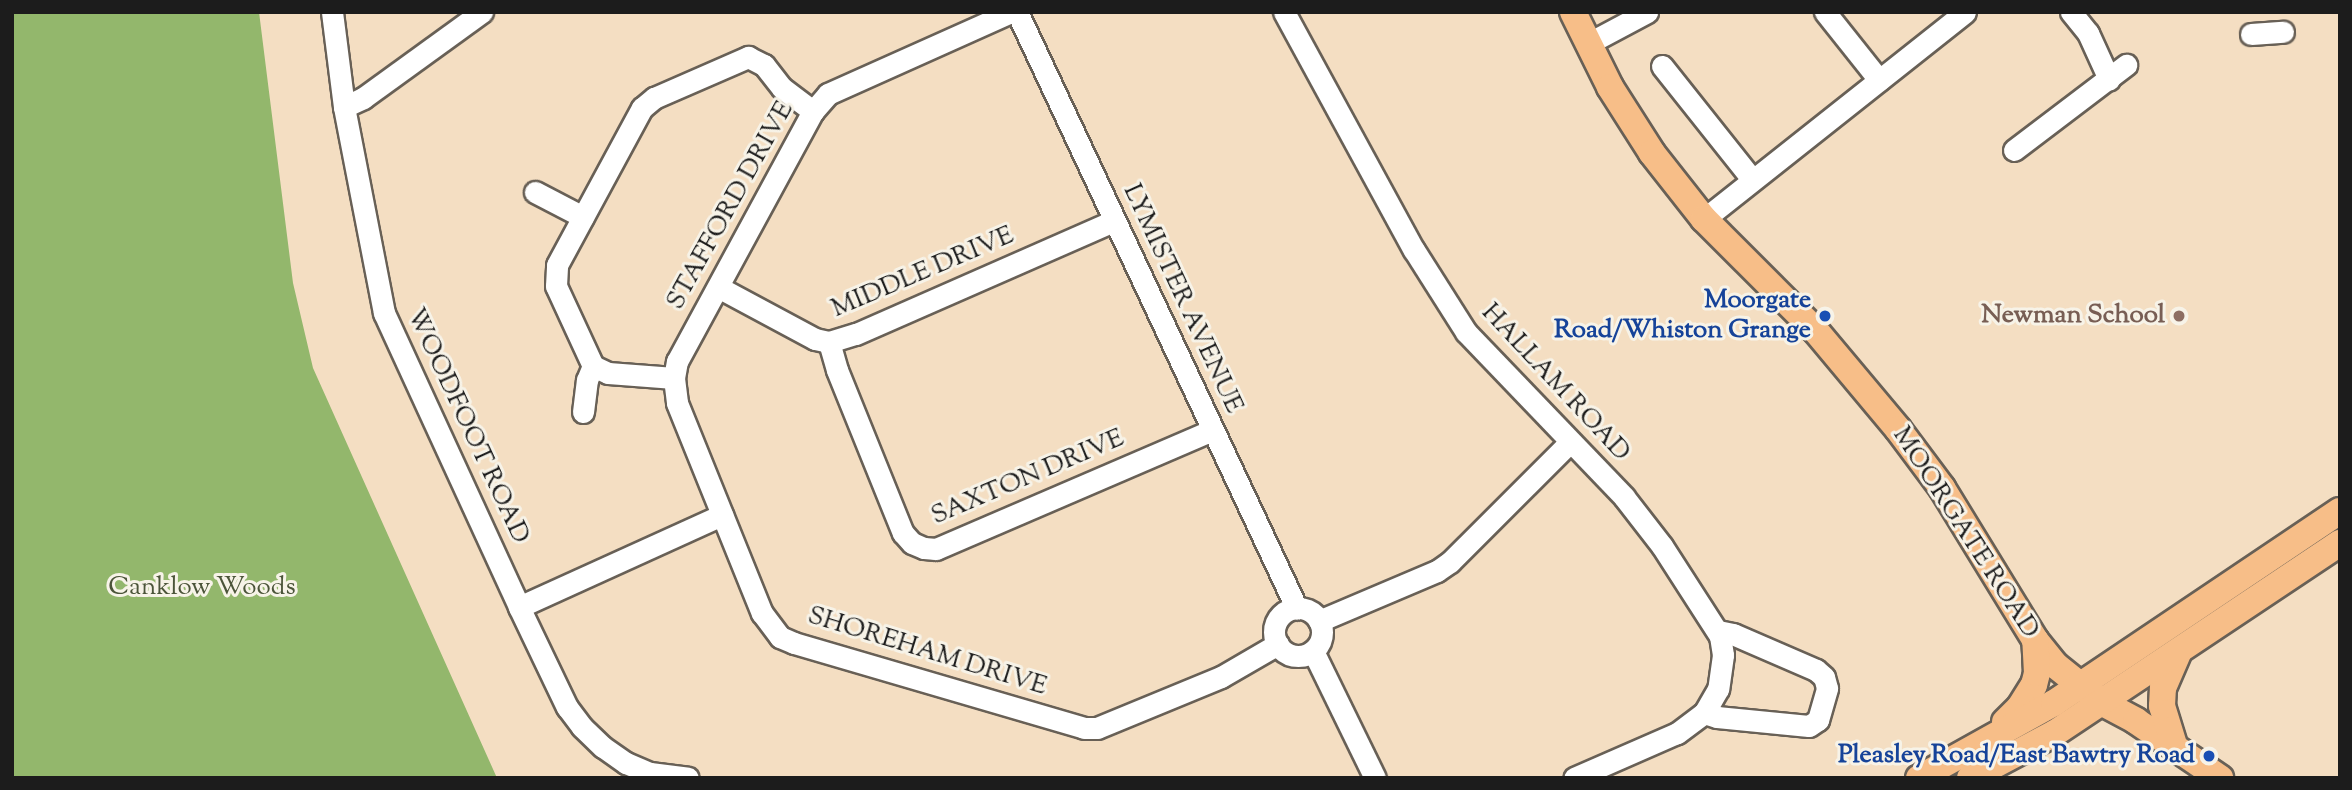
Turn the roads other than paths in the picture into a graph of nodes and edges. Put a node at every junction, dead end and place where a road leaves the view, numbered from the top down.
1 (332, 12) edge
2 (482, 12) edge
3 (1011, 12) edge
4 (1017, 12) edge
5 (1284, 12) edge
6 (1573, 12) edge
7 (1647, 12) edge
8 (1825, 12) edge
9 (1965, 12) edge
10 (2071, 12) edge
11 (1589, 43) junction
12 (2126, 65) dead end
13 (1662, 66) dead end
14 (2109, 79) junction
15 (1879, 80) junction
16 (344, 107) junction
17 (813, 111) junction
18 (2014, 150) dead end
19 (1752, 179) junction
20 (535, 192) dead end
21 (583, 217) junction
22 (1704, 219) junction
23 (1114, 222) junction
24 (718, 287) junction
25 (829, 342) junction
26 (593, 366) junction
27 (674, 378) junction
28 (583, 412) dead end
29 (1212, 430) junction
30 (1570, 442) junction
31 (2340, 511) edge
32 (722, 515) junction
33 (2340, 543) edge
34 (519, 607) junction
35 (1297, 609) junction
36 (1319, 621) junction
37 (1718, 632) junction
38 (2035, 640) junction
39 (1278, 644) junction
40 (1313, 651) junction
41 (2179, 651) junction
42 (2091, 693) junction
43 (1704, 713) junction
44 (1992, 736) junction
45 (2175, 748) junction
46 (622, 770) edge
47 (1975, 777) edge
48 (688, 778) edge
49 (1375, 778) edge
50 (1574, 778) edge
51 (1919, 778) edge
52 (2220, 778) edge

1 - 16 street, WOODFOOT ROAD
2 - 16 street
3 - 17 street, STAFFORD DRIVE
4 - 23 street, LYMISTER AVENUE
5 - 30 street, HALLAM ROAD
6 - 11 main road, MOORGATE ROAD
7 - 11 street
8 - 15 street
9 - 15 street
10 - 14 street
11 - 22 main road, MOORGATE ROAD
12 - 14 street
13 - 19 street
14 - 18 street
15 - 19 street
16 - 34 street, WOODFOOT ROAD
17 - 21 street
17 - 24 street, STAFFORD DRIVE
19 - 22 street
20 - 21 street
21 - 26 street
22 - 38 main road, MOORGATE ROAD
23 - 25 street, MIDDLE DRIVE
23 - 29 street, LYMISTER AVENUE
24 - 25 street, MIDDLE DRIVE
24 - 27 street, STAFFORD DRIVE
25 - 29 street, SAXTON DRIVE
26 - 27 street
26 - 28 street
27 - 32 street, SHOREHAM DRIVE
29 - 35 street, LYMISTER AVENUE
30 - 36 street
30 - 37 street, HALLAM ROAD
31 - 42 main road
32 - 34 street
32 - 39 street, SHOREHAM DRIVE
33 - 41 main road
34 - 46 street, WOODFOOT ROAD
35 - 36 street
35 - 39 street
36 - 40 street
37 - 43 street, HALLAM ROAD
37 - 43 street
38 - 42 main road, MOORGATE ROAD
38 - 44 main road
39 - 40 street
40 - 49 street
41 - 42 main road
41 - 45 main road
42 - 44 main road
42 - 45 main road, MOORGATE ROAD
42 - 47 main road
43 - 50 street
44 - 51 main road
45 - 52 main road, MOORGATE ROAD
46 - 48 street, WOODFOOT ROAD

